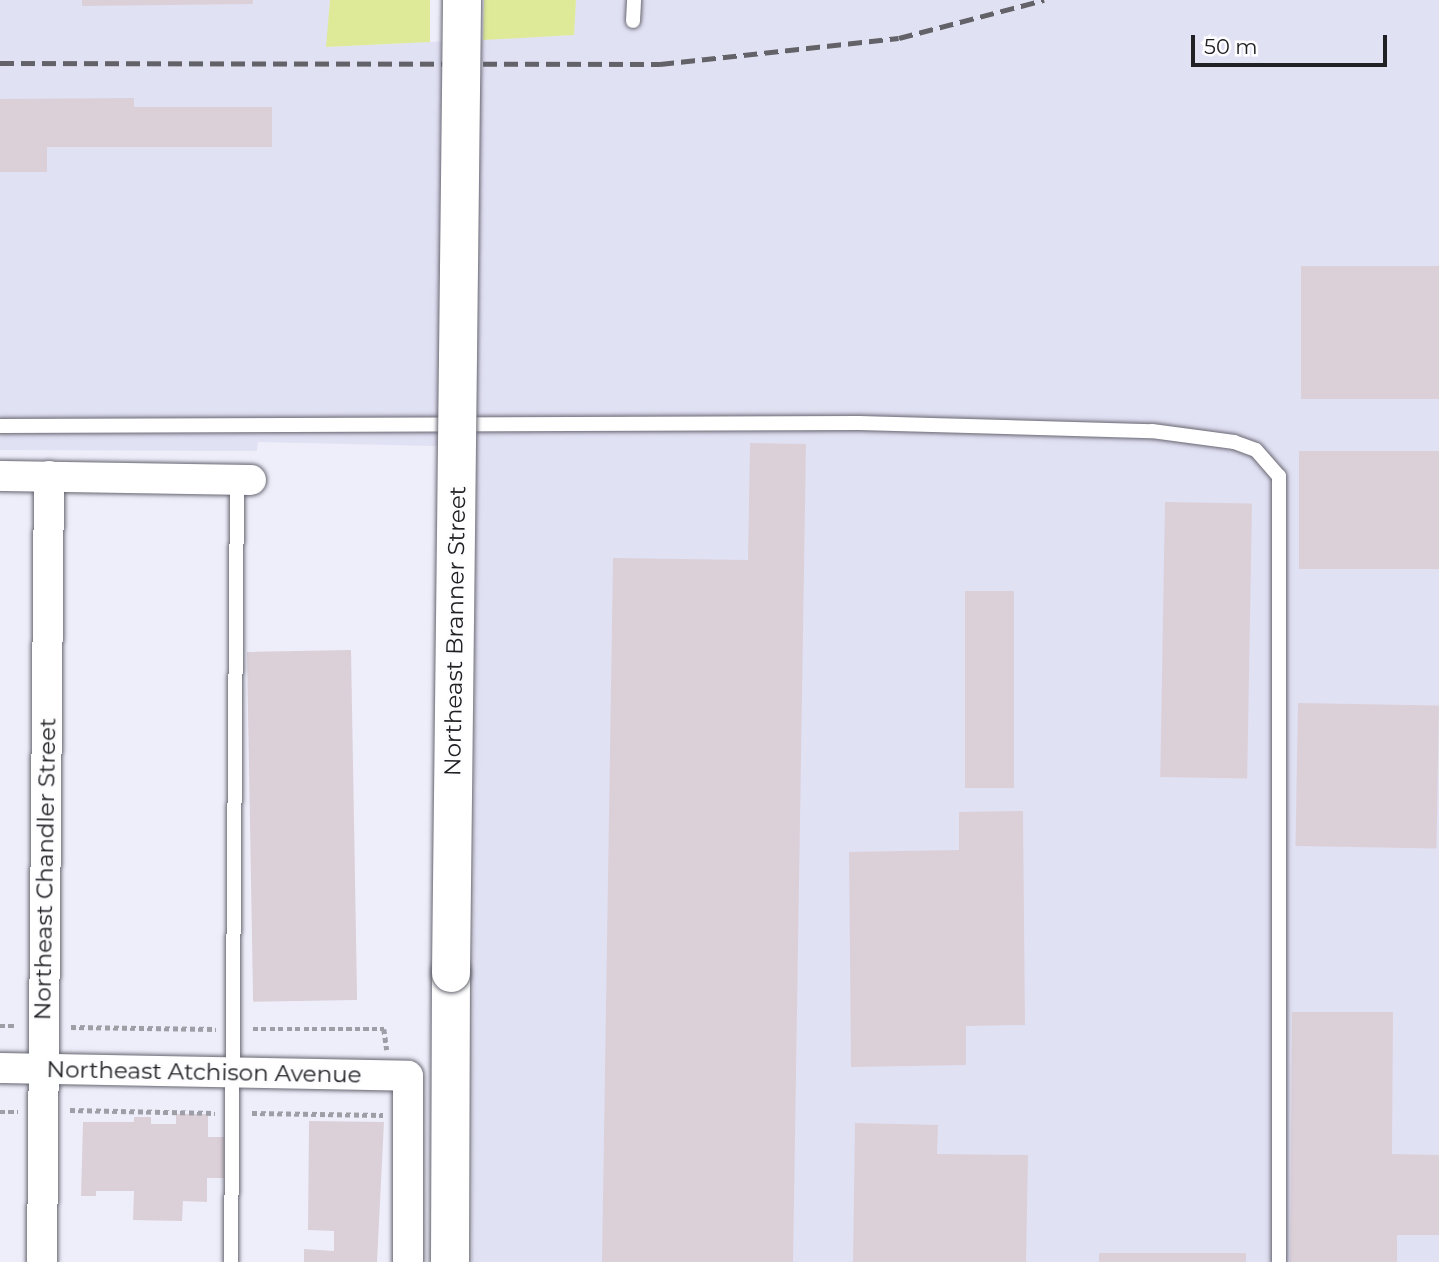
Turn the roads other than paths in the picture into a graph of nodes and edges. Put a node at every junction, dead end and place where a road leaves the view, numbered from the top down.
1 (462, 0) edge
2 (634, 0) edge
3 (633, 21) dead end
4 (0, 426) edge
5 (0, 476) edge
6 (49, 477) junction
7 (244, 480) joint
8 (0, 1068) edge
9 (43, 1069) junction
10 (233, 1074) junction
11 (42, 1262) edge
12 (232, 1262) edge
13 (408, 1262) edge
14 (450, 1262) edge
15 (1279, 1262) edge

1 - 14 main road, Northeast Branner Street, bridge
2 - 3 lane
4 - 15 lane
5 - 6 street
6 - 7 street
6 - 9 street, Northeast Chandler Street
7 - 10 lane
8 - 9 street, Northeast Atchison Avenue
9 - 10 street, Northeast Atchison Avenue
9 - 11 street, Northeast Chandler Street
10 - 12 lane
10 - 13 street, Northeast Atchison Avenue

